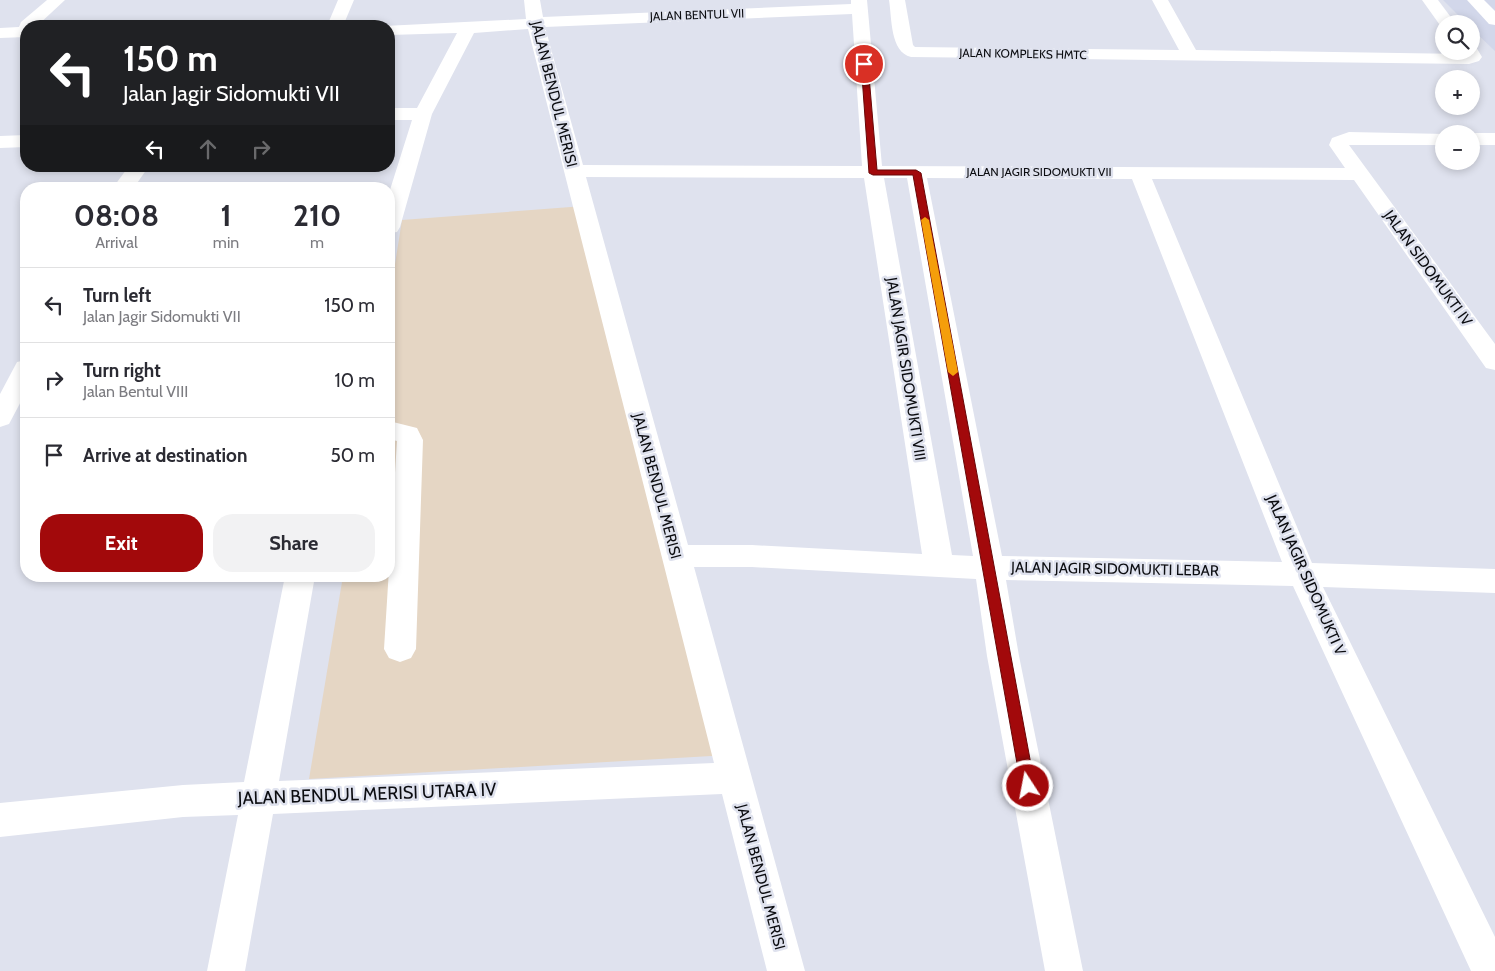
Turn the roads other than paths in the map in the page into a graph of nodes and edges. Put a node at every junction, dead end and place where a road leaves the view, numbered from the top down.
1 (57, 0) edge
2 (346, 0) edge
3 (897, 0) edge
4 (1160, 0) edge
5 (1430, 0) edge
6 (1475, 0) edge
7 (859, 5) edge
8 (534, 12) edge
9 (1441, 15) edge
10 (36, 20) edge
11 (338, 20) edge
12 (1495, 20) edge
13 (468, 28) junction
14 (395, 30) edge
15 (20, 31) edge
16 (0, 33) edge
17 (1191, 57) junction
18 (1435, 59) edge
19 (395, 114) edge
20 (423, 114) junction
21 (1435, 138) edge
22 (1480, 138) edge
23 (1495, 139) edge
24 (20, 141) edge
25 (0, 142) edge
26 (574, 172) junction
27 (1139, 172) junction
28 (892, 173) junction
29 (1360, 174) junction
30 (395, 207) edge
31 (1495, 362) edge
32 (20, 380) edge
33 (0, 418) edge
34 (395, 431) edge
35 (676, 556) junction
36 (963, 566) junction
37 (1302, 574) junction
38 (1495, 581) edge
39 (299, 582) edge
40 (400, 649) dead end
41 (735, 778) junction
42 (259, 798) junction
43 (0, 820) edge
44 (226, 971) edge
45 (786, 971) edge
46 (1064, 971) edge
47 (1491, 971) edge

1 - 10 street
2 - 11 street
3 - 17 street, JALAN KOMPLEKS HMTC
4 - 17 street
5 - 9 street
6 - 12 street
7 - 8 street, JALAN BENTUL VII
7 - 28 street
8 - 13 street, JALAN BENTUL VII
8 - 26 street, JALAN BENDUL MERISI
13 - 14 street, JALAN BENTUL VII
13 - 20 street
15 - 16 street
17 - 18 street, JALAN KOMPLEKS HMTC
19 - 20 street
20 - 30 street
21 - 29 street
22 - 23 street
24 - 25 street
26 - 28 street, JALAN JAGIR SIDOMUKTI VII
26 - 35 street, JALAN BENDUL MERISI
27 - 28 street, JALAN JAGIR SIDOMUKTI VII
27 - 29 street, JALAN JAGIR SIDOMUKTI VII
27 - 37 street, JALAN JAGIR SIDOMUKTI V
28 - 36 street
28 - 36 street, JALAN JAGIR SIDOMUKTI VIII
29 - 31 street, JALAN SIDOMUKTI IV
32 - 33 street
34 - 40 street
35 - 36 street, JALAN JAGIR SIDOMUKTI LEBAR
35 - 41 street, JALAN BENDUL MERISI
36 - 37 street, JALAN JAGIR SIDOMUKTI LEBAR
36 - 46 street
37 - 38 street, JALAN JAGIR SIDOMUKTI LEBAR
37 - 47 street, JALAN JAGIR SIDOMUKTI V
39 - 42 street
41 - 42 street, JALAN BENDUL MERISI UTARA IV
41 - 45 street, JALAN BENDUL MERISI
42 - 43 street, JALAN BENDUL MERISI UTARA IV
42 - 44 street

